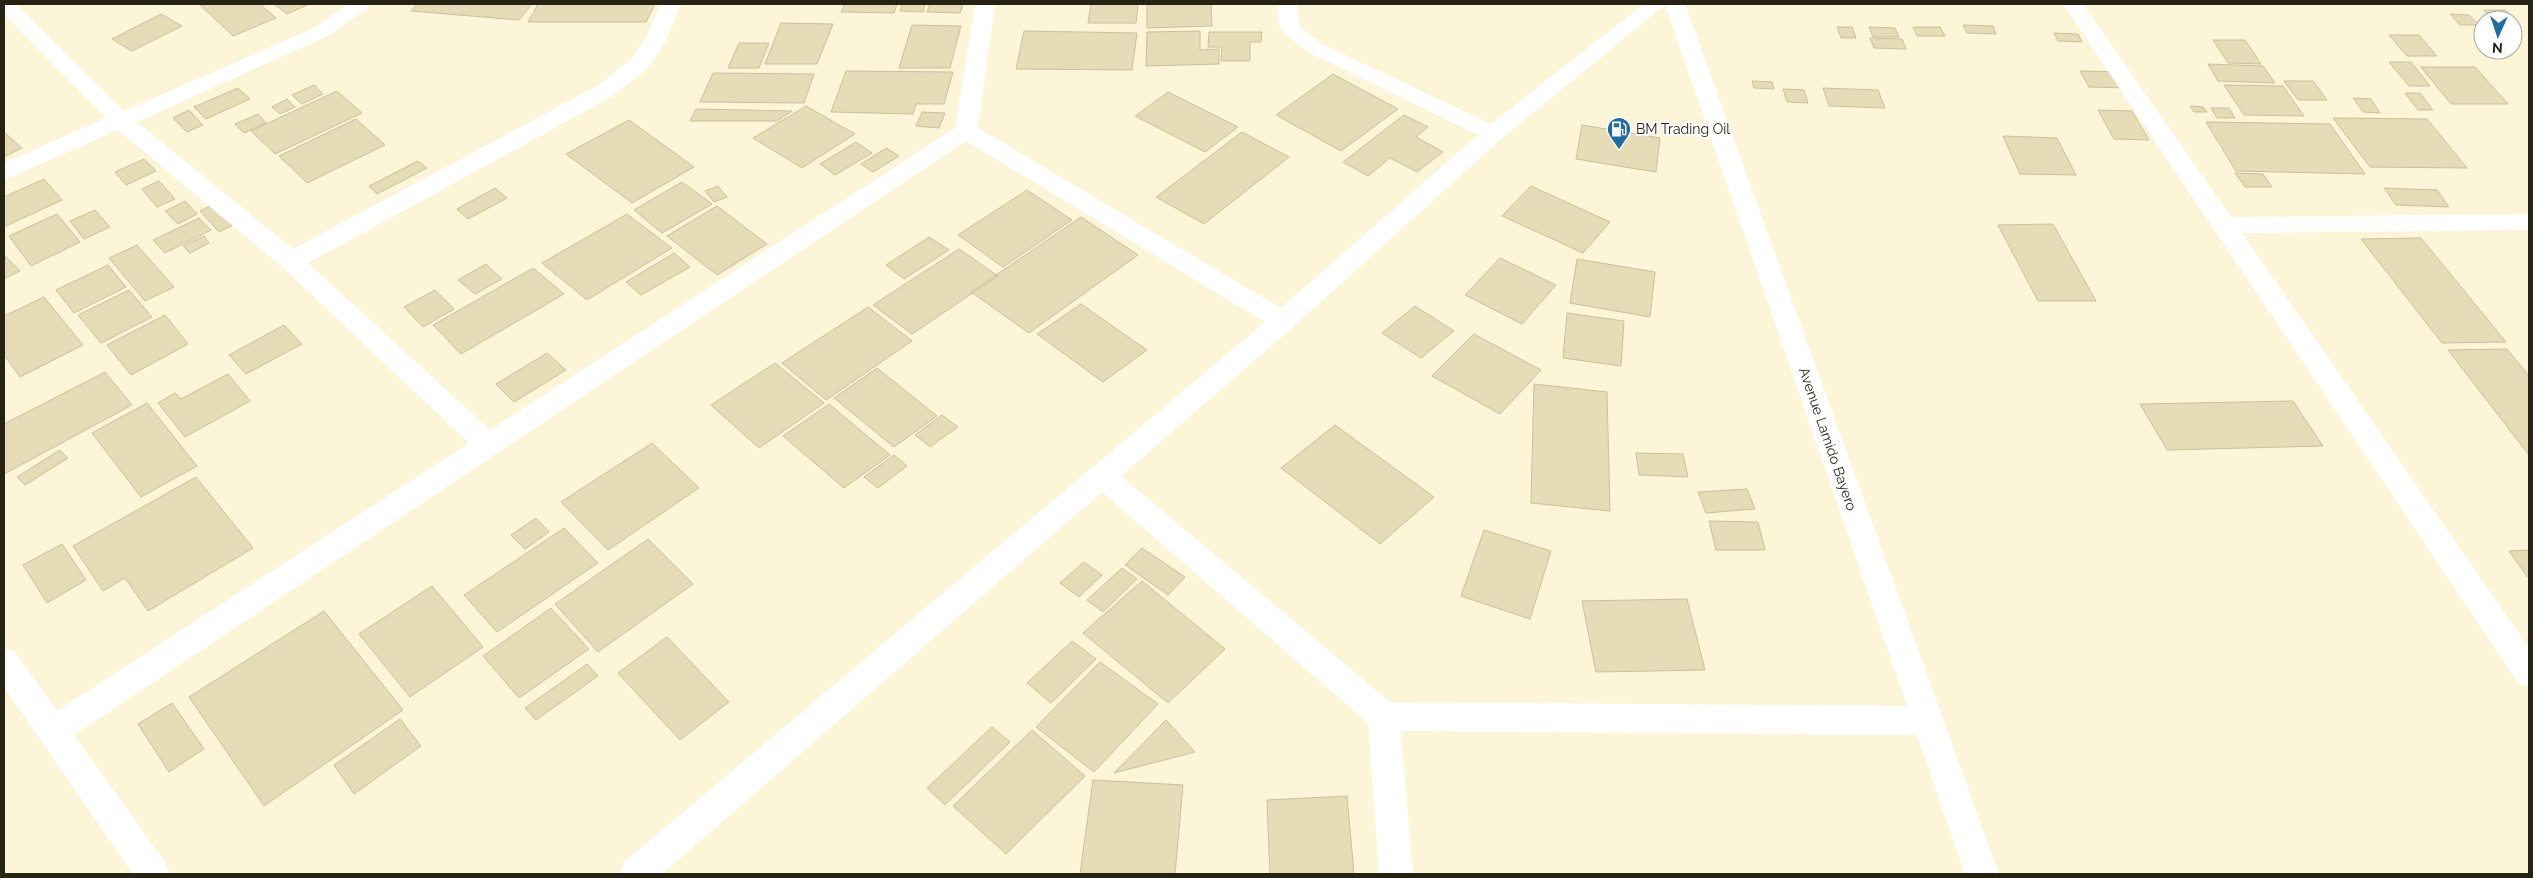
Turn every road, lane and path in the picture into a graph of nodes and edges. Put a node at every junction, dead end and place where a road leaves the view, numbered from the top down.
1 (5, 4) edge
2 (361, 4) edge
3 (671, 4) edge
4 (985, 4) edge
5 (1287, 4) edge
6 (1656, 4) edge
7 (1675, 4) edge
8 (2073, 4) edge
9 (119, 120) junction
10 (966, 131) junction
11 (1493, 134) junction
12 (4, 172) edge
13 (2529, 222) edge
14 (2224, 225) junction
15 (292, 261) junction
16 (1282, 321) junction
17 (488, 444) junction
18 (1102, 476) junction
19 (4, 662) edge
20 (2529, 673) edge
21 (1384, 716) junction
22 (1926, 721) junction
23 (54, 731) junction
24 (153, 874) edge
25 (636, 874) edge
26 (1396, 874) edge
27 (1982, 874) edge

1 - 9 street
2 - 9 street
3 - 15 street
4 - 10 street
5 - 11 street
6 - 11 street
7 - 22 street, Avenue Lamido Bayero
8 - 14 street
9 - 12 street
9 - 15 street
10 - 16 street
10 - 17 street
11 - 16 street
13 - 14 street
14 - 20 street
15 - 17 street
16 - 18 street
17 - 23 street
18 - 21 street
18 - 25 street
19 - 23 street
21 - 22 street
21 - 26 street
22 - 27 street, Avenue Lamido Bayero
23 - 24 street

